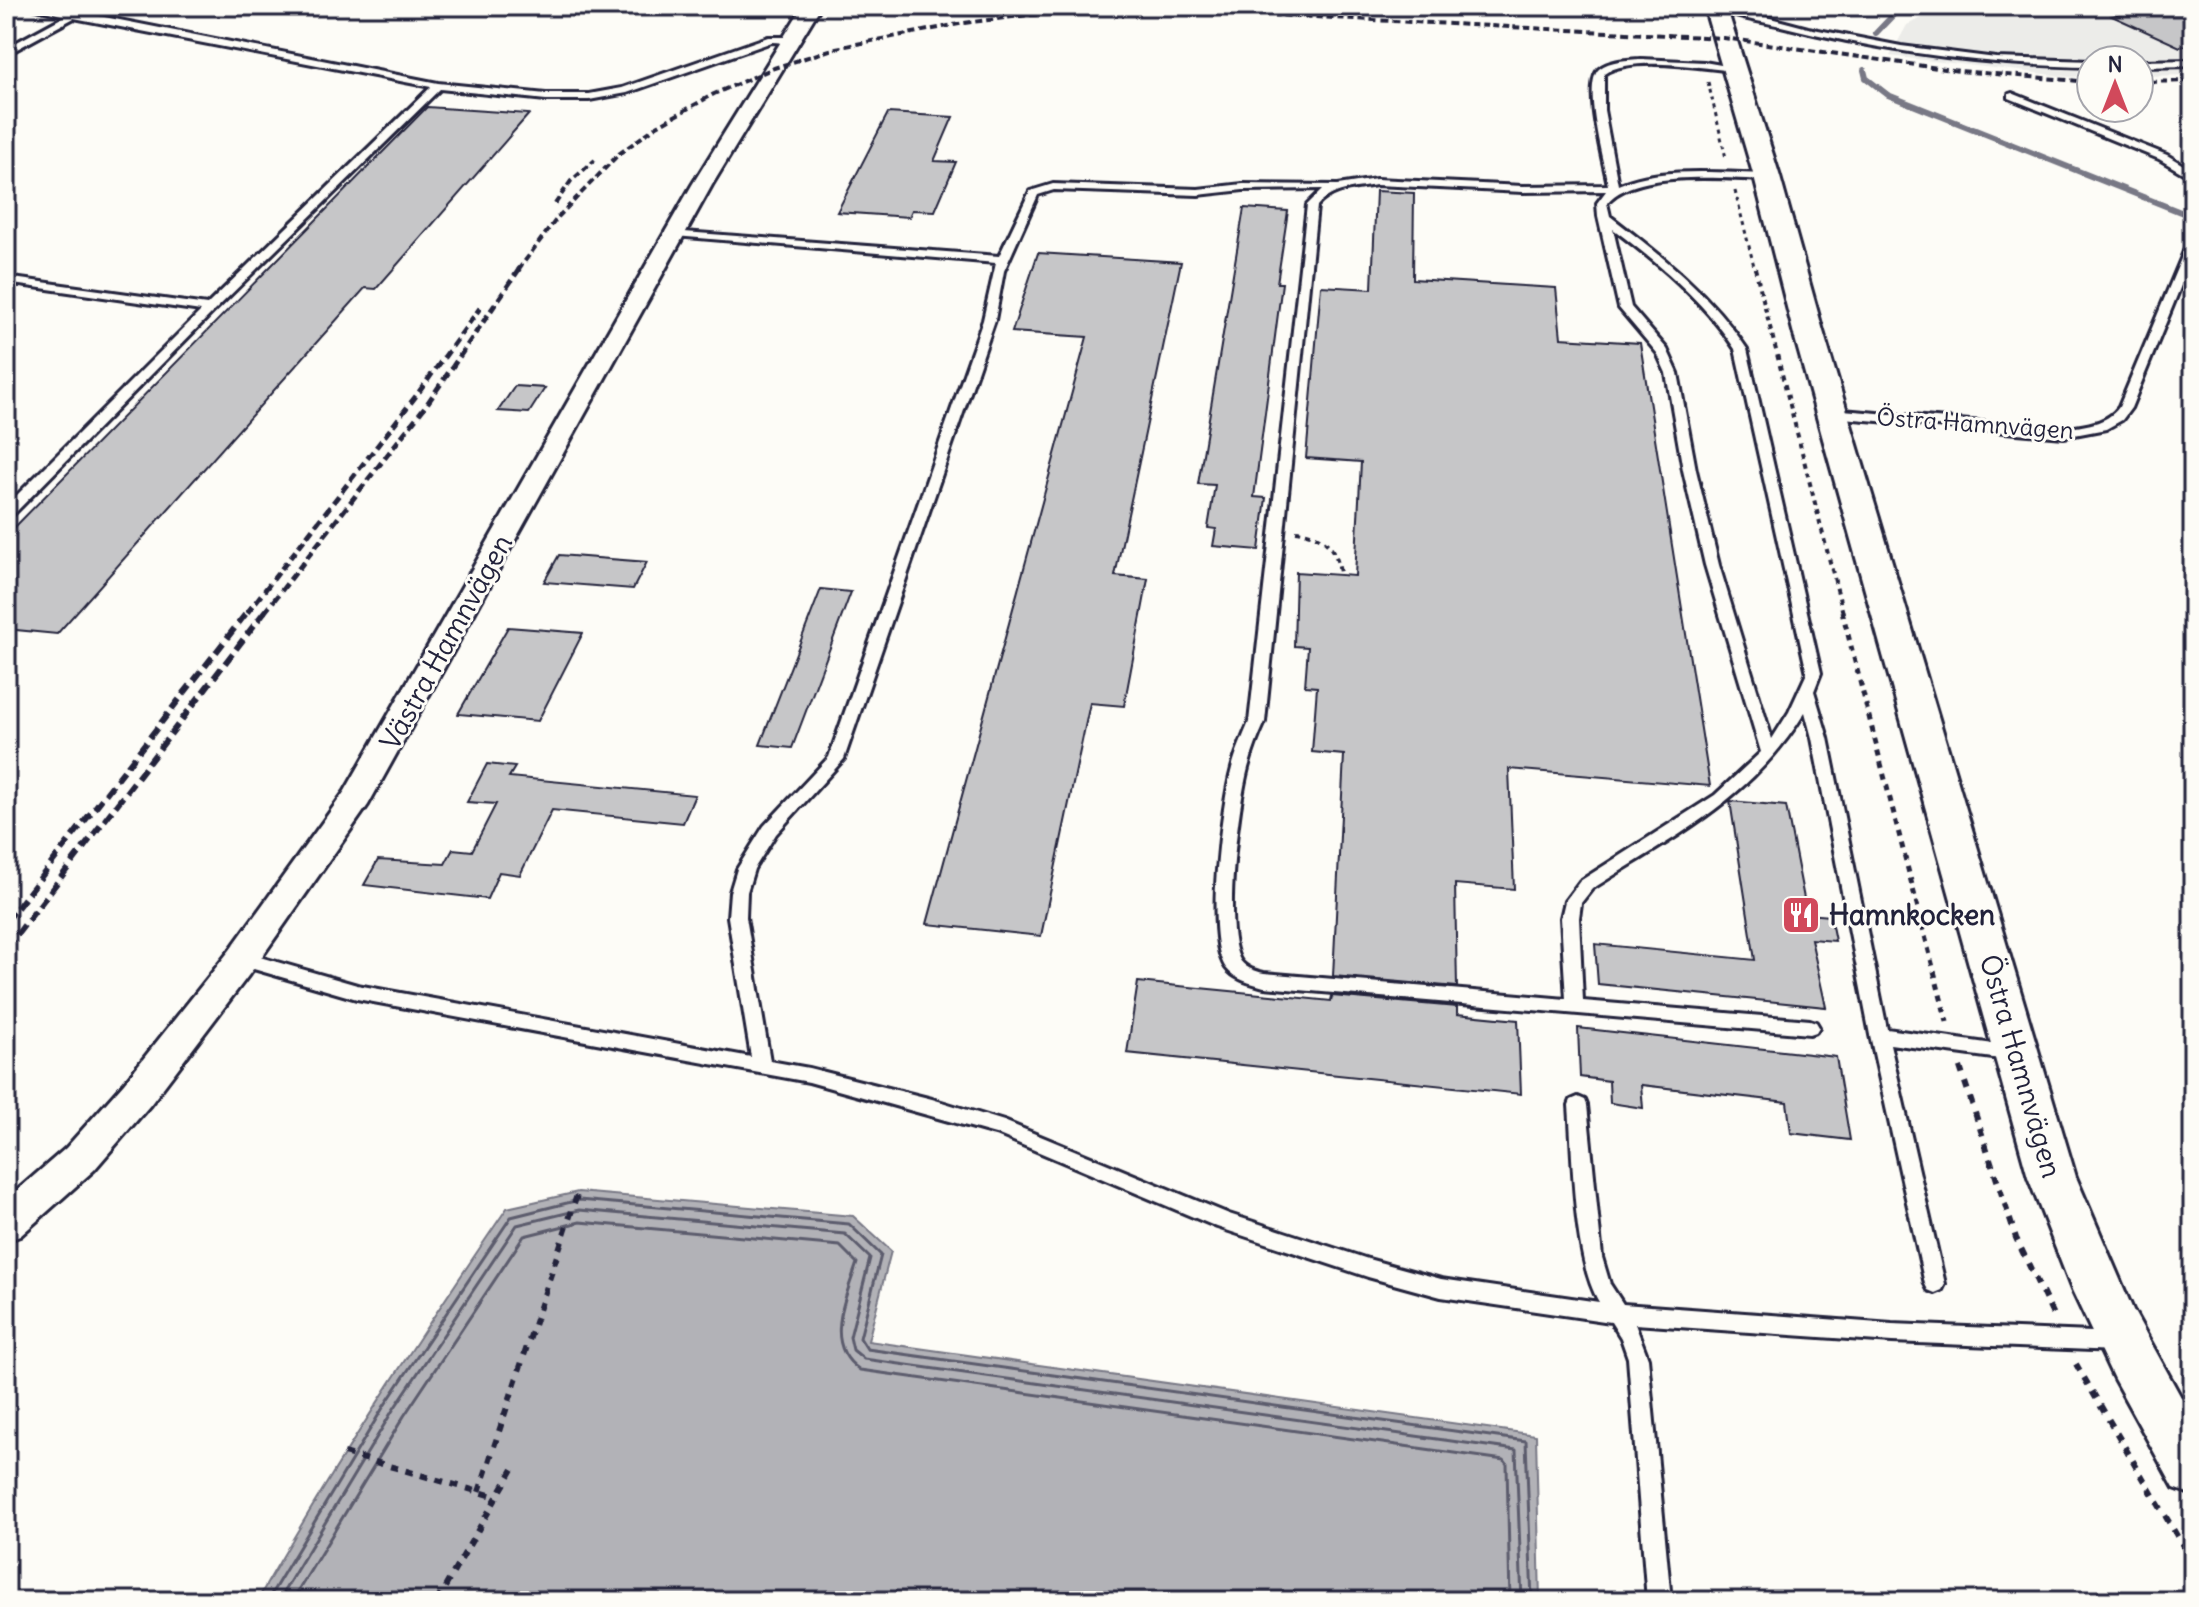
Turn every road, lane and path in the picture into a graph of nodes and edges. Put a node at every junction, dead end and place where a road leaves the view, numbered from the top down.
1 (29, 6) edge
2 (812, 6) edge
3 (901, 6) edge
4 (998, 6) edge
5 (1715, 6) edge
6 (74, 14) junction
7 (791, 40) junction
8 (6, 52) edge
9 (2193, 63) edge
10 (2075, 64) edge
11 (2155, 64) edge
12 (1718, 67) junction
13 (438, 86) junction
14 (2012, 96) dead end
15 (2193, 176) edge
16 (1749, 177) junction
17 (1344, 185) junction
18 (1614, 188) junction
19 (1603, 216) junction
20 (675, 233) junction
21 (2193, 242) edge
22 (1003, 260) junction
23 (6, 280) edge
24 (210, 309) junction
25 (1831, 413) junction
26 (6, 514) edge
27 (1279, 529) junction
28 (1340, 573) dead end
29 (1807, 693) junction
30 (1769, 754) junction
31 (242, 959) junction
32 (1575, 1008) junction
33 (1810, 1027) dead end
34 (1879, 1035) junction
35 (1953, 1045) junction
36 (2016, 1054) junction
37 (762, 1067) junction
38 (1578, 1105) dead end
39 (578, 1192) dead end
40 (6, 1224) edge
41 (1935, 1284) dead end
42 (1614, 1313) junction
43 (2065, 1341) junction
44 (2119, 1342) junction
45 (344, 1453) dead end
46 (516, 1464) dead end
47 (2193, 1469) edge
48 (479, 1492) junction
49 (497, 1497) junction
50 (2193, 1563) edge
51 (437, 1601) edge
52 (1659, 1601) edge

1 - 6 lane
2 - 7 street, Västra Hamnvägen
3 - 4 lane
5 - 10 lane
5 - 12 street, Östra Hamnvägen
6 - 8 lane
6 - 13 lane
7 - 13 lane
7 - 20 street, Västra Hamnvägen
9 - 11 lane
12 - 16 street, Östra Hamnvägen
12 - 16 path
12 - 18 lane
13 - 24 lane
14 - 15 lane
16 - 18 lane
16 - 25 street, Östra Hamnvägen
16 - 35 path
17 - 18 lane
17 - 22 lane
17 - 27 lane
18 - 19 lane
19 - 29 lane
19 - 30 lane
20 - 22 lane
20 - 31 street, Västra Hamnvägen
21 - 25 lane, Östra Hamnvägen
22 - 37 lane
23 - 24 lane
24 - 26 lane
25 - 36 street, Östra Hamnvägen
27 - 28 path
27 - 32 lane
29 - 30 lane
29 - 34 lane
30 - 32 lane
31 - 37 lane
31 - 40 street, Västra Hamnvägen
32 - 33 lane
34 - 35 lane
34 - 41 lane
35 - 36 lane
35 - 43 path
36 - 44 street, Östra Hamnvägen
37 - 42 lane
38 - 42 lane
39 - 48 path
42 - 43 lane
42 - 52 lane
43 - 44 lane
43 - 50 path
44 - 47 street, Östra Hamnvägen
45 - 48 path
46 - 49 path
48 - 49 path
49 - 51 path

